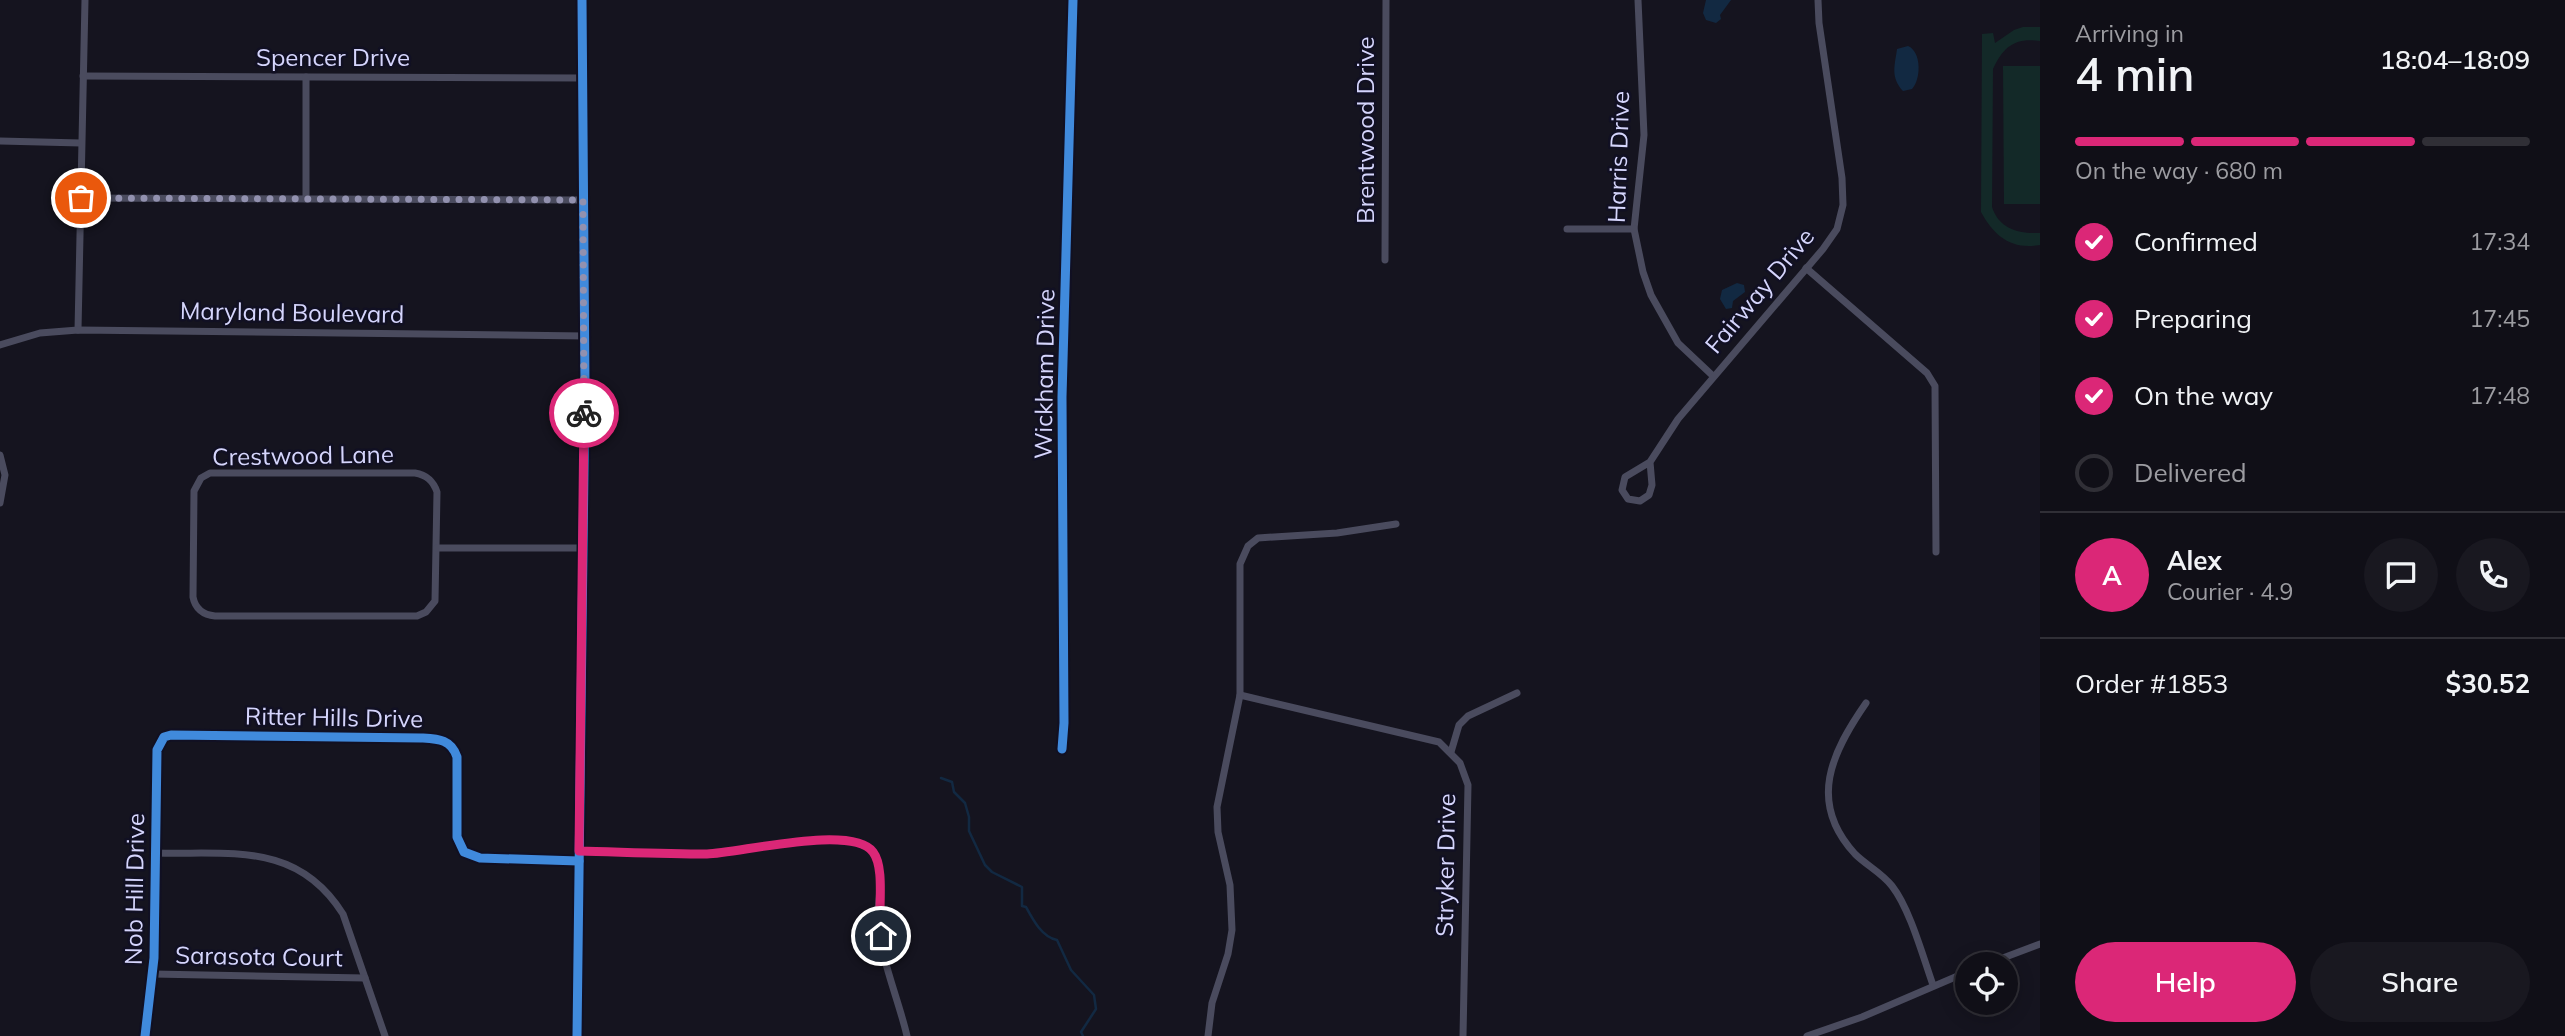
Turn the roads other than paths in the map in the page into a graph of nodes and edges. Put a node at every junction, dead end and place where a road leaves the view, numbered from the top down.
1 (85, 0) edge
2 (582, 0) edge
3 (1073, 0) edge
4 (1385, 0) edge
5 (1638, 0) edge
6 (1818, 0) edge
7 (83, 76) junction
8 (306, 78) junction
9 (582, 78) junction
10 (0, 141) edge
11 (81, 143) junction
12 (81, 198) junction
13 (306, 199) junction
14 (583, 200) junction
15 (1567, 229) dead end
16 (1634, 229) junction
17 (1385, 260) dead end
18 (1806, 268) junction
19 (78, 330) junction
20 (584, 336) junction
21 (0, 345) edge
22 (1713, 376) junction
23 (0, 455) edge
24 (1650, 462) junction
25 (0, 503) edge
26 (1396, 524) dead end
27 (437, 548) junction
28 (583, 548) junction
29 (1936, 552) dead end
30 (1517, 693) dead end
31 (1240, 695) junction
32 (1866, 703) dead end
33 (160, 742) joint
34 (1062, 749) dead end
35 (1451, 752) junction
36 (156, 853) junction
37 (579, 856) junction
38 (2040, 943) edge
39 (2017, 952) edge
40 (153, 974) junction
41 (1955, 977) edge
42 (365, 978) junction
43 (1933, 985) junction
44 (145, 1036) edge
45 (385, 1036) edge
46 (577, 1036) edge
47 (907, 1036) edge
48 (1208, 1036) edge
49 (1463, 1036) edge
50 (1807, 1036) edge

1 - 7 street
2 - 9 street
3 - 34 street, Wickham Drive
4 - 17 street, Brentwood Drive
5 - 16 street, Harris Drive
6 - 18 street, Fairway Drive
7 - 8 street, Spencer Drive
7 - 11 street
8 - 9 street, Spencer Drive
8 - 13 street
9 - 14 street
10 - 11 street
11 - 12 street
12 - 13 street
12 - 19 street
13 - 14 street
14 - 20 street
15 - 16 street
16 - 22 street, Harris Drive
18 - 22 street, Fairway Drive
18 - 29 street
19 - 20 street, Maryland Boulevard
19 - 21 street, Maryland Boulevard
20 - 28 street
22 - 24 street, Fairway Drive
23 - 25 street
24 - 24 street, Fairway Drive
26 - 31 street
27 - 27 street, Crestwood Lane
27 - 28 street
28 - 37 street
30 - 35 street
31 - 35 street
31 - 48 street
32 - 43 street
33 - 36 street, Nob Hill Drive
33 - 37 street, Ritter Hills Drive
35 - 49 street, Stryker Drive
36 - 40 street, Nob Hill Drive
36 - 42 street, Nob Hill Drive
37 - 46 street
37 - 47 street
38 - 39 street
40 - 42 street, Sarasota Court
40 - 44 street, Nob Hill Drive
41 - 43 street
42 - 45 street, Nob Hill Drive
43 - 50 street

